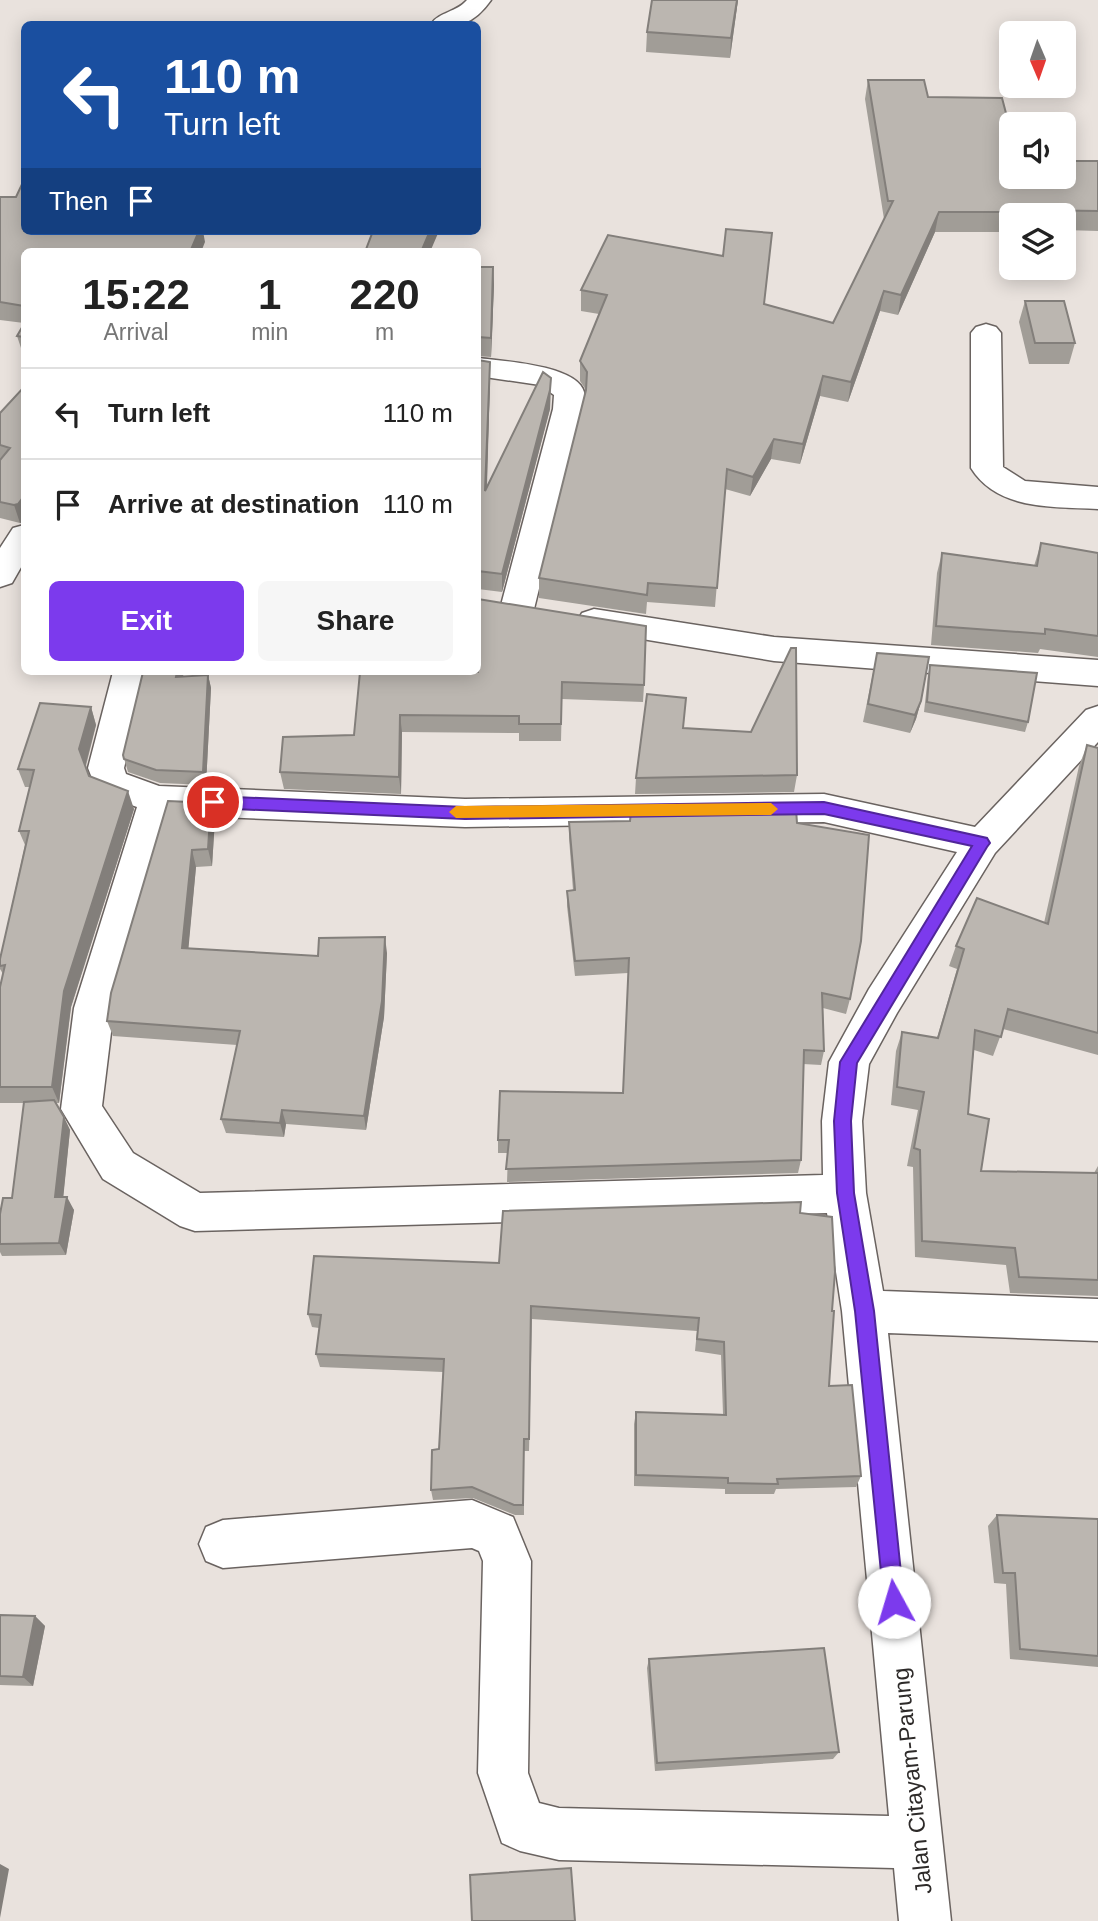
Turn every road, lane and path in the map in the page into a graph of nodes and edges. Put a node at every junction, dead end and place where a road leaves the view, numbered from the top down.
1 (479, 0) edge
2 (450, 21) edge
3 (986, 333) dead end
4 (481, 367) edge
5 (1098, 498) edge
6 (21, 541) edge
7 (0, 575) edge
8 (1098, 673) edge
9 (129, 675) edge
10 (1098, 719) edge
11 (157, 800) junction
12 (982, 843) junction
13 (845, 1193) junction
14 (864, 1311) junction
15 (1098, 1320) edge
16 (223, 1544) dead end
17 (918, 1840) junction
18 (925, 1921) edge

1 - 2 street
3 - 5 street
4 - 8 street
6 - 7 street
9 - 11 street
10 - 12 street, Jalan Citayam-Parung
11 - 12 street
11 - 13 street
12 - 13 street, Jalan Citayam-Parung
13 - 14 street, Jalan Citayam-Parung
14 - 15 street
14 - 17 street, Jalan Citayam-Parung
16 - 17 street
17 - 18 street, Jalan Citayam-Parung

